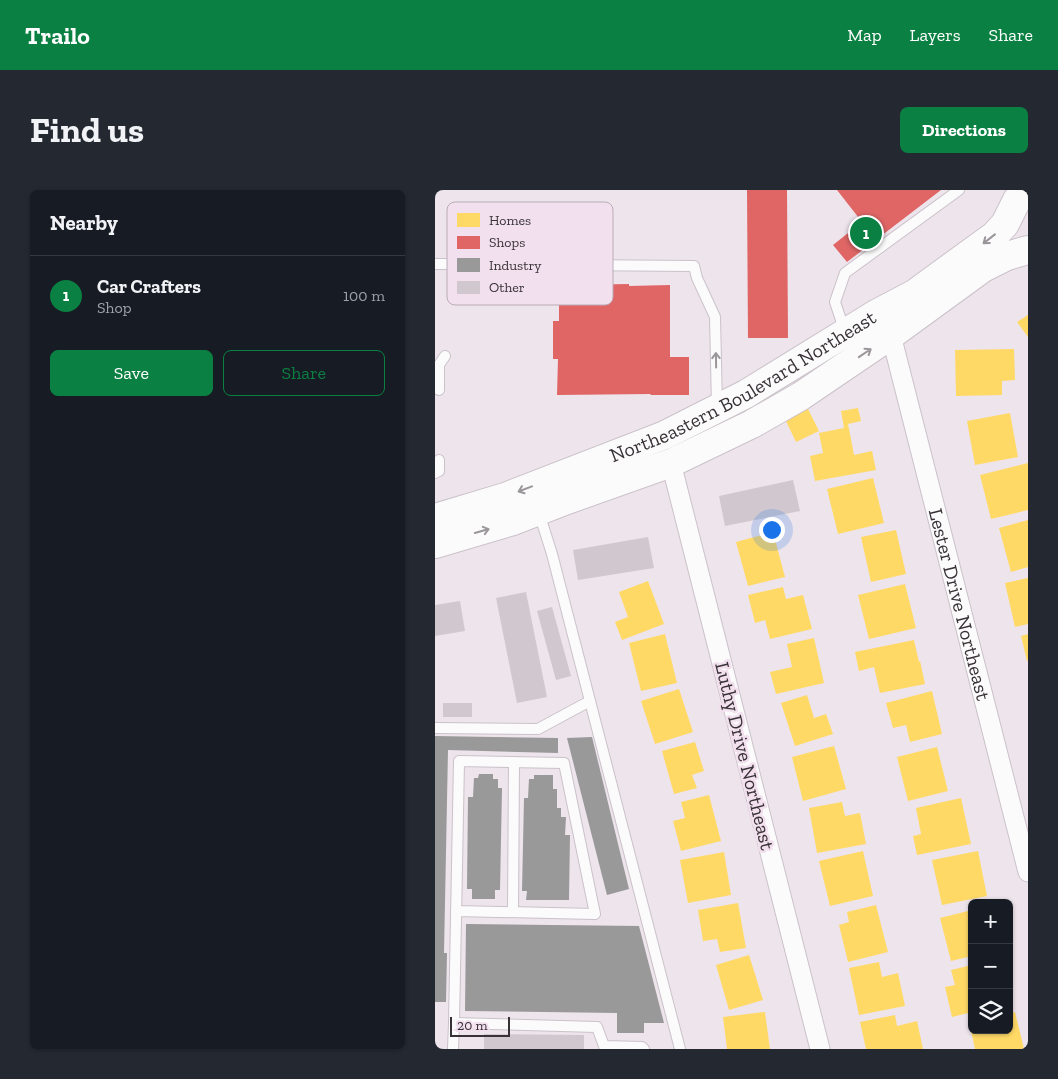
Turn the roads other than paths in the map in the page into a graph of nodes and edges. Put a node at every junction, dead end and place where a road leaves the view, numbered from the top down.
1 (959, 190) edge
2 (1020, 192) edge
3 (1028, 238) edge
4 (1028, 250) edge
5 (613, 265) edge
6 (846, 332) junction
7 (891, 336) junction
8 (445, 356) dead end
9 (437, 366) edge
10 (439, 390) dead end
11 (717, 408) junction
12 (752, 424) junction
13 (439, 460) dead end
14 (671, 463) junction
15 (435, 474) edge
16 (541, 510) junction
17 (435, 518) edge
18 (435, 544) edge
19 (590, 701) junction
20 (435, 728) edge
21 (514, 762) junction
22 (1028, 872) edge
23 (456, 910) junction
24 (513, 912) junction
25 (454, 1023) junction
26 (453, 1049) edge
27 (644, 1049) edge
28 (680, 1049) edge
29 (820, 1049) edge

1 - 6 lane
2 - 3 street, Northeastern Boulevard Northeast
2 -> 6 street, Northeastern Boulevard Northeast
4 - 7 street, Northeastern Boulevard Northeast
11 -> 5 lane
6 - 11 street, Northeastern Boulevard Northeast
6 - 12 street
12 -> 7 street, Northeastern Boulevard Northeast
7 - 22 street, Lester Drive Northeast
8 - 9 lane
9 - 10 lane
11 - 16 street
11 -> 17 street, Northeastern Boulevard Northeast
12 - 14 street, Northeastern Boulevard Northeast
13 - 15 lane
14 - 16 street, Northeastern Boulevard Northeast
14 - 29 street, Luthy Drive Northeast
18 -> 16 street, Northeastern Boulevard Northeast
16 - 19 lane
19 - 20 lane
19 - 28 lane
21 - 23 lane
21 - 24 lane
21 - 24 lane
23 - 24 lane
23 - 25 lane
25 - 26 lane
25 - 27 lane

